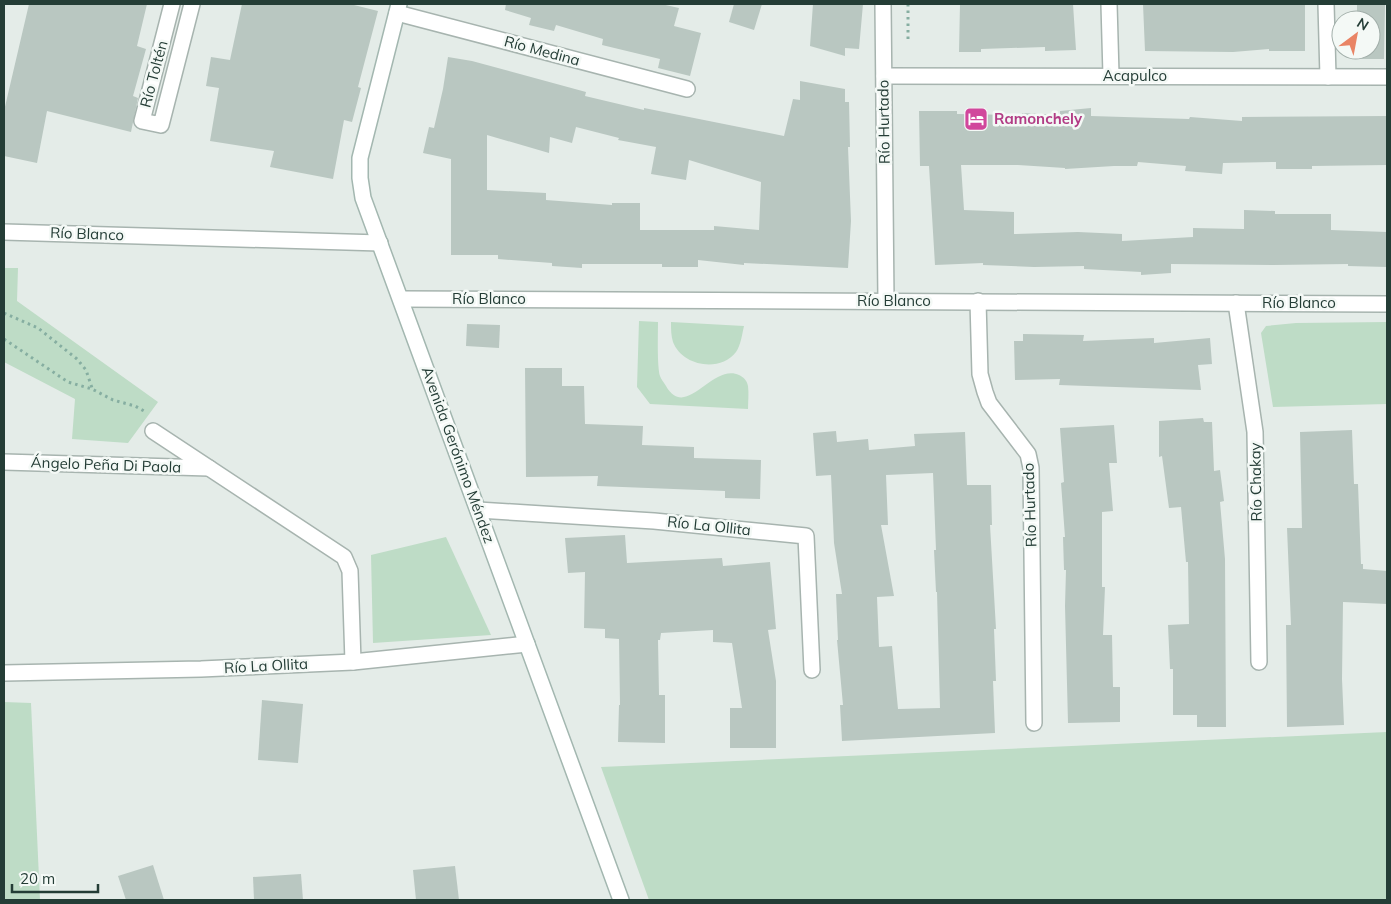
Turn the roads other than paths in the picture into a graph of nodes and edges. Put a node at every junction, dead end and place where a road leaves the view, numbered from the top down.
1 (172, 4) edge
2 (192, 4) edge
3 (883, 4) edge
4 (1109, 4) edge
5 (1326, 4) edge
6 (398, 9) edge
7 (884, 76) junction
8 (1111, 76) junction
9 (1328, 77) junction
10 (1387, 77) edge
11 (687, 89) dead end
12 (4, 232) edge
13 (380, 243) junction
14 (401, 299) junction
15 (886, 301) junction
16 (978, 302) junction
17 (1236, 303) junction
18 (1387, 304) edge
19 (154, 431) road end
20 (4, 462) edge
21 (209, 468) junction
22 (478, 510) junction
23 (527, 644) junction
24 (353, 662) junction
25 (1259, 662) dead end
26 (812, 670) dead end
27 (4, 672) edge
28 (1034, 723) dead end
29 (621, 900) edge

1 - 2 street, Río Toltén
3 - 7 street, Río Hurtado
4 - 8 street
5 - 9 street
6 - 11 street, Río Medina
6 - 13 street, Avenida Gerónimo Méndez
7 - 8 street, Acapulco
7 - 15 street, Río Hurtado
8 - 9 street, Acapulco
9 - 10 street, Acapulco
12 - 13 street, Río Blanco
13 - 14 street, Avenida Gerónimo Méndez
14 - 15 street, Río Blanco
14 - 22 street, Avenida Gerónimo Méndez
15 - 16 street, Río Blanco
16 - 17 street, Río Blanco
16 - 28 street, Río Hurtado
17 - 18 street, Río Blanco
17 - 25 street, Río Chakay
19 - 21 street, Ángelo Peña Di Paola
20 - 21 street, Ángelo Peña Di Paola
21 - 24 street, Ángelo Peña Di Paola
22 - 23 street, Avenida Gerónimo Méndez
22 - 26 street, Río La Ollita
23 - 24 street, Río La Ollita
23 - 29 street, Avenida Gerónimo Méndez
24 - 27 street, Río La Ollita

